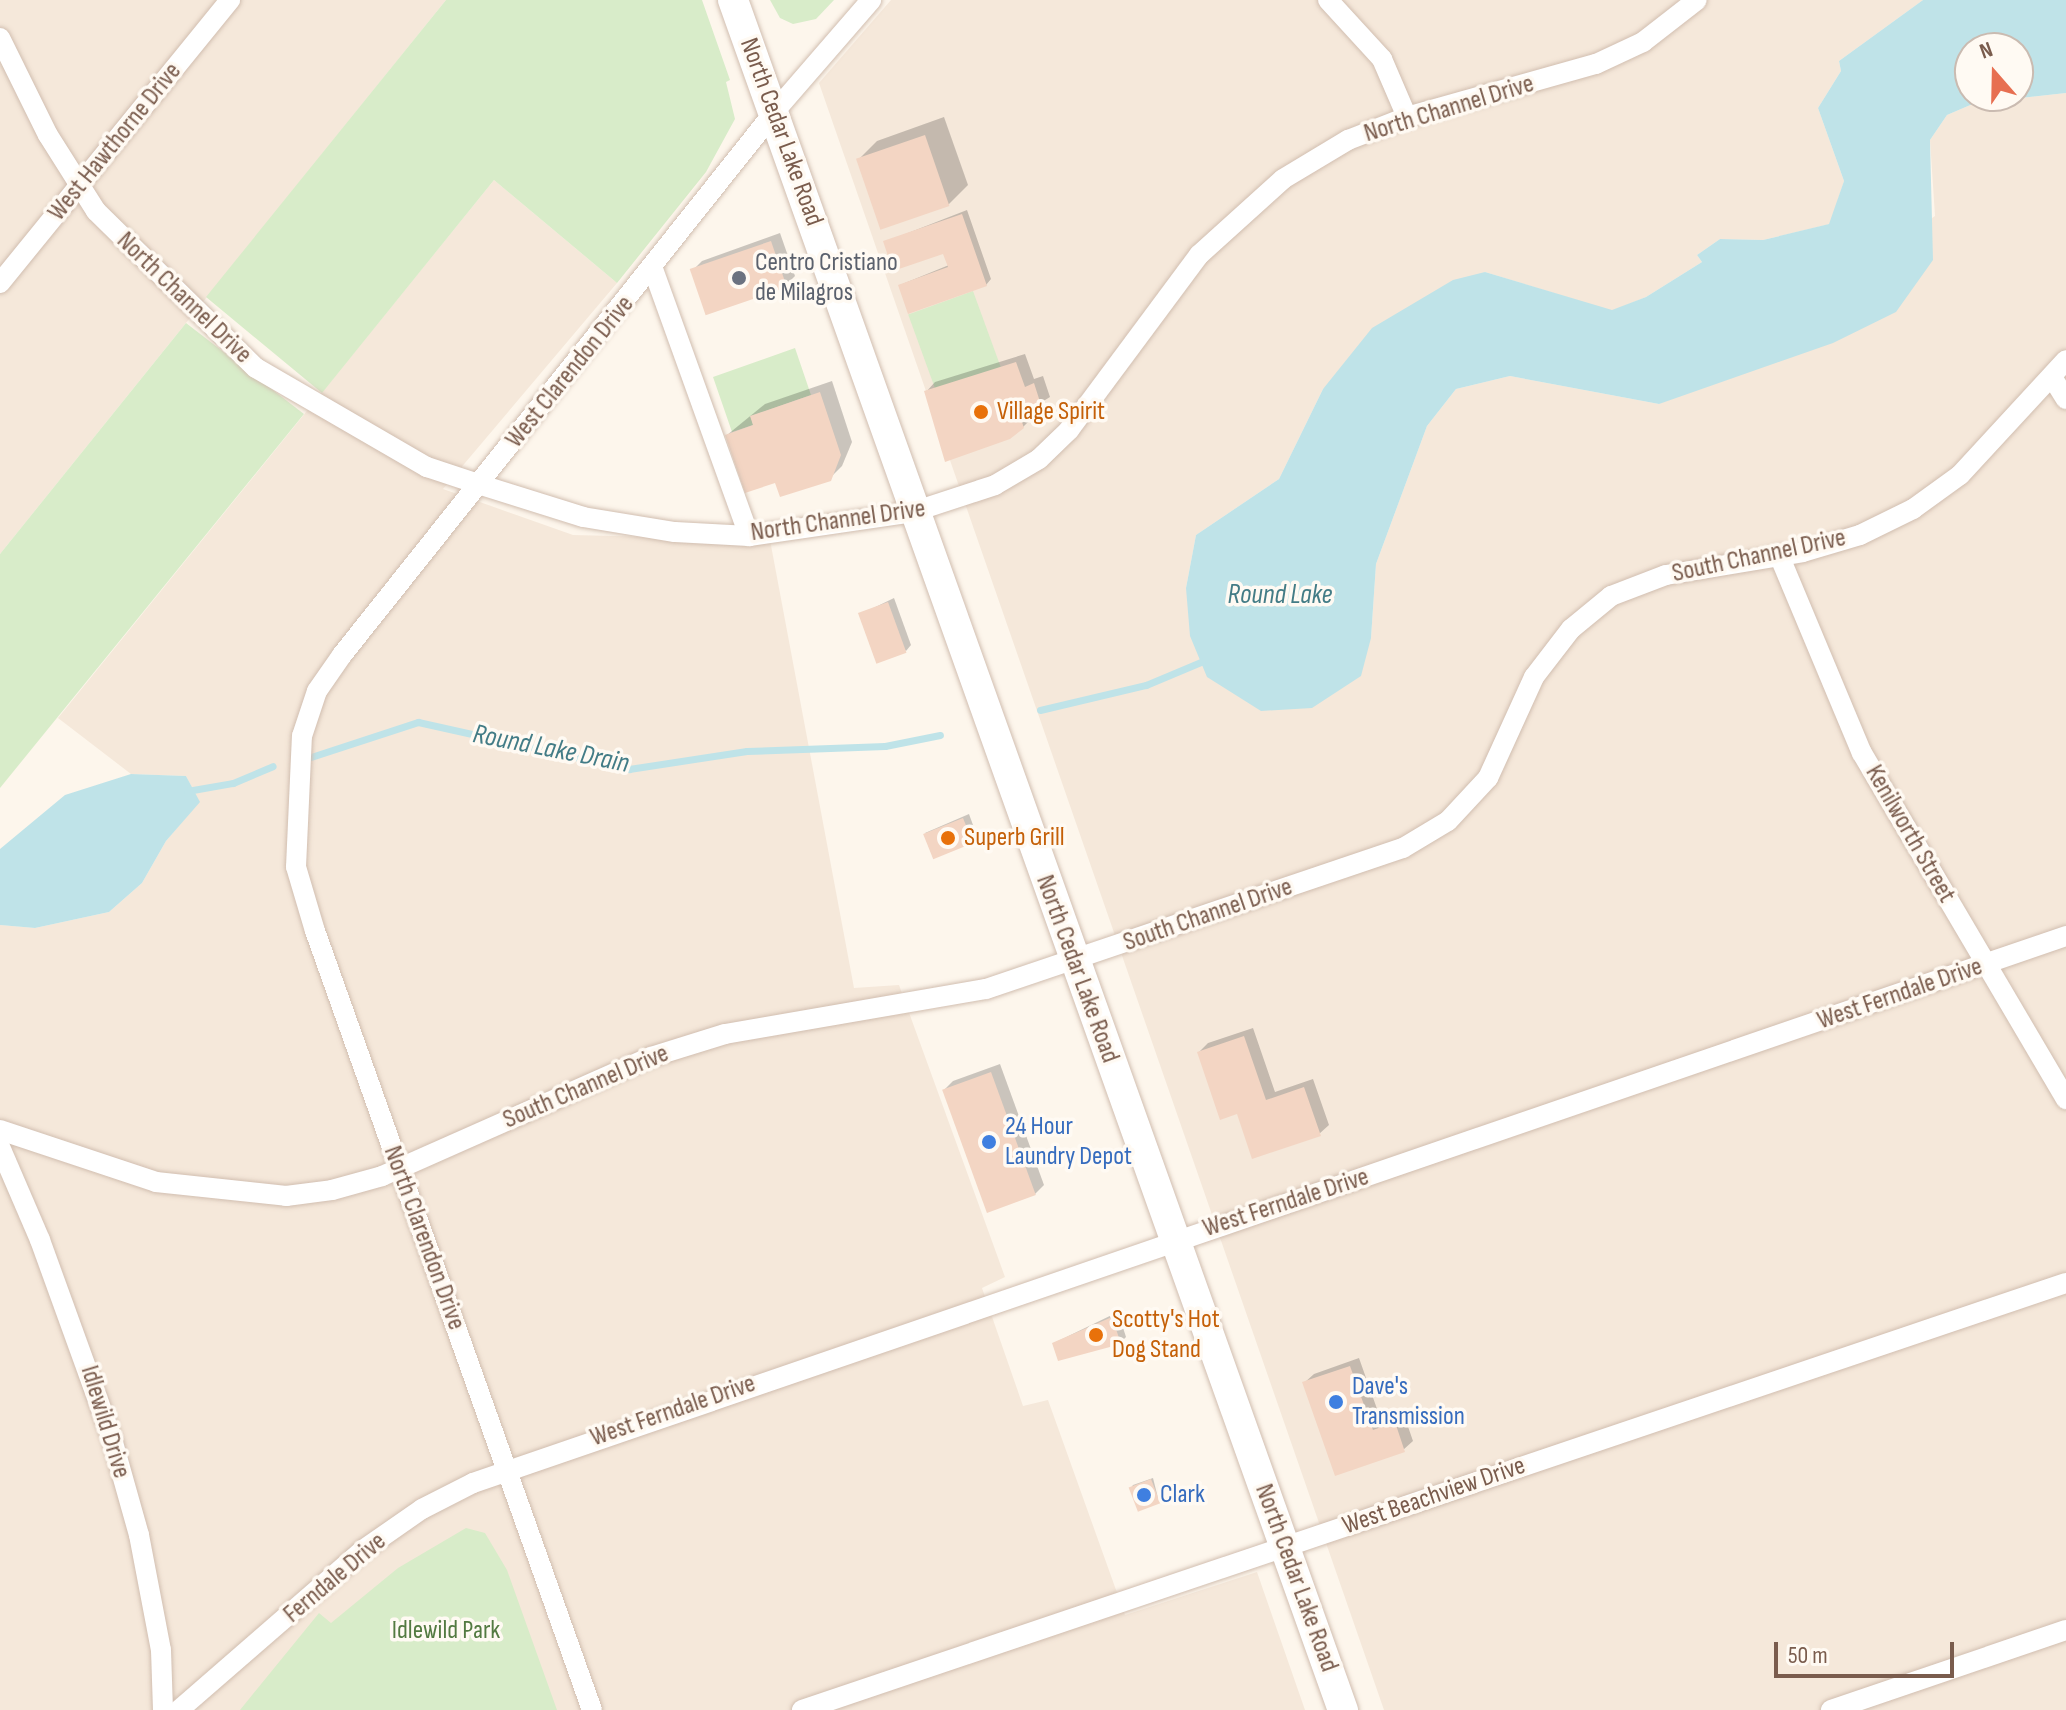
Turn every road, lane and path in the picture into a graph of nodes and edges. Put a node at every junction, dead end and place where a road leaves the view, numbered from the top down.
1 (230, 0) edge
2 (733, 0) edge
3 (871, 0) edge
4 (1328, 0) edge
5 (1697, 0) edge
6 (0, 38) edge
7 (775, 111) junction
8 (1407, 117) junction
9 (80, 185) junction
10 (653, 269) junction
11 (0, 283) edge
12 (2066, 360) edge
13 (2052, 377) junction
14 (2066, 399) edge
15 (478, 484) junction
16 (913, 512) junction
17 (749, 536) junction
18 (1779, 555) junction
19 (300, 759) joint
20 (2066, 936) edge
21 (1074, 961) junction
22 (1988, 963) junction
23 (2066, 1099) edge
24 (0, 1130) edge
25 (0, 1147) edge
26 (399, 1169) junction
27 (1174, 1239) junction
28 (2066, 1283) edge
29 (507, 1470) junction
30 (1285, 1546) junction
31 (2066, 1630) edge
32 (163, 1710) edge
33 (179, 1710) edge
34 (592, 1710) edge
35 (802, 1710) edge
36 (1343, 1710) edge
37 (1831, 1710) edge

1 - 9 street, West Hawthorne Drive
2 - 7 main road, North Cedar Lake Road
3 - 7 street, West Clarendon Drive
4 - 8 street
5 - 8 street, North Channel Drive
6 - 9 street, North Channel Drive
7 - 10 street, West Clarendon Drive
7 - 16 main road, North Cedar Lake Road
8 - 16 street, North Channel Drive
9 - 11 street, West Hawthorne Drive
9 - 15 street, North Channel Drive
10 - 15 street, West Clarendon Drive
10 - 17 street
12 - 13 street, South Channel Drive
13 - 14 street
13 - 18 street, South Channel Drive
15 - 17 street, North Channel Drive
15 - 19 street, West Clarendon Drive
16 - 17 street, North Channel Drive
16 - 21 main road, North Cedar Lake Road
18 - 21 street, South Channel Drive
18 - 22 street, Kenilworth Street
19 - 26 street, North Clarendon Drive
20 - 22 street, West Ferndale Drive
21 - 26 street, South Channel Drive
21 - 27 main road, North Cedar Lake Road
22 - 23 street, Kenilworth Street
22 - 27 street, West Ferndale Drive
24 - 26 street, South Channel Drive
25 - 32 street, Idlewild Drive
26 - 29 street, North Clarendon Drive
27 - 29 street, West Ferndale Drive
27 - 30 main road, North Cedar Lake Road
28 - 30 street, West Beachview Drive
29 - 33 street, Ferndale Drive
29 - 34 street, North Clarendon Drive
30 - 35 street, West Beachview Drive
30 - 36 main road, North Cedar Lake Road
31 - 37 street

